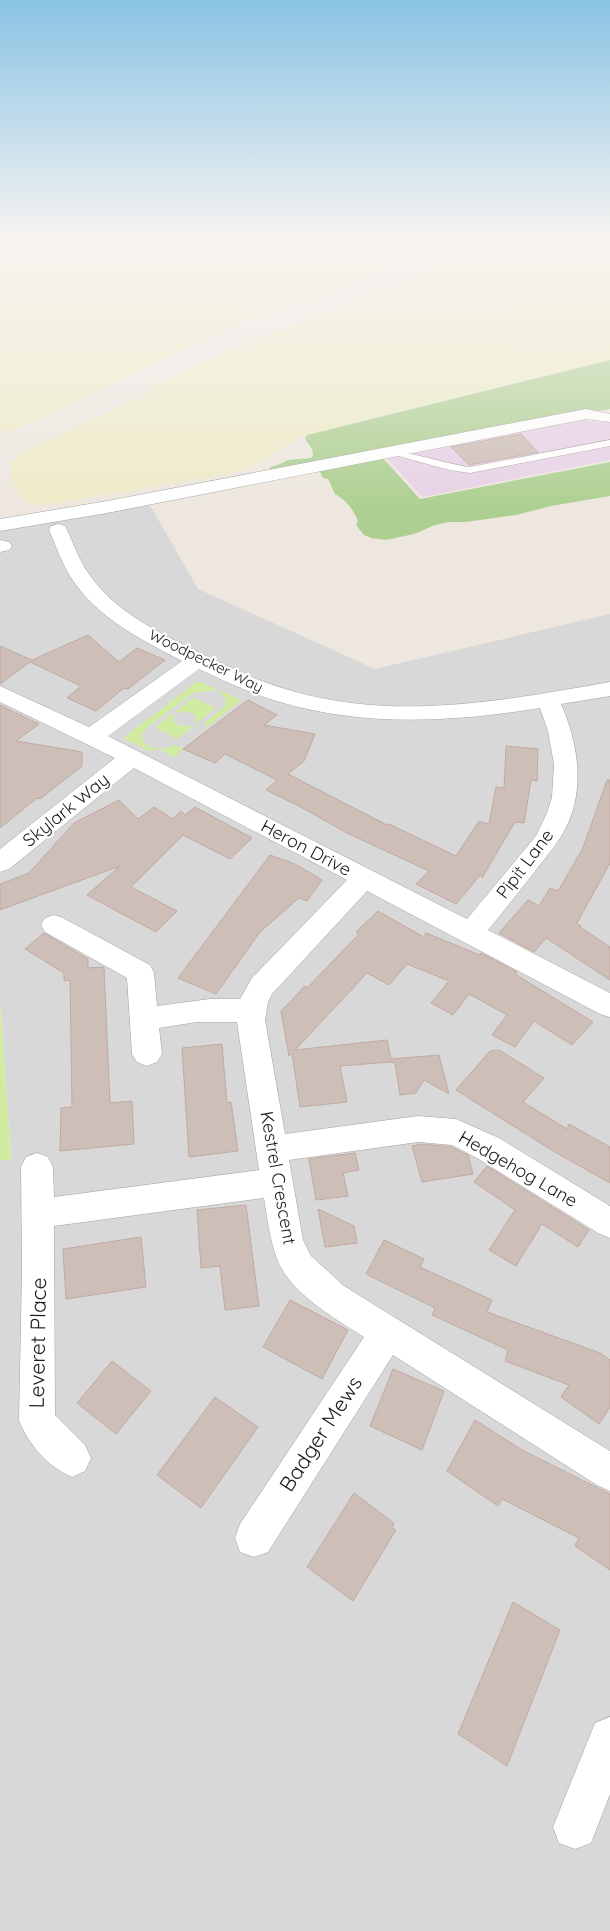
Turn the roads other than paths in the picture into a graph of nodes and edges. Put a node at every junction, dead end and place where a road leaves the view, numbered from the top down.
1 (608, 419) edge
2 (610, 443) edge
3 (386, 452) junction
4 (0, 525) edge
5 (58, 530) dead end
6 (197, 660) junction
7 (610, 689) edge
8 (0, 693) edge
9 (548, 700) junction
10 (91, 737) junction
11 (132, 758) junction
12 (0, 863) edge
13 (364, 878) junction
14 (54, 925) dead end
15 (471, 933) junction
16 (610, 1006) edge
17 (252, 1012) junction
18 (144, 1019) junction
19 (147, 1054) dead end
20 (272, 1149) junction
21 (37, 1167) dead end
22 (277, 1182) junction
23 (39, 1214) junction
24 (610, 1223) edge
25 (388, 1331) junction
26 (72, 1458) dead end
27 (610, 1472) edge
28 (254, 1538) dead end
29 (610, 1738) edge
30 (575, 1827) dead end

1 - 3 street
2 - 3 lane
3 - 4 street
5 - 6 street, Woodpecker Way
6 - 9 street, Woodpecker Way
6 - 10 street
7 - 9 street, Woodpecker Way
8 - 10 street, Heron Drive
9 - 15 street, Pipit Lane
10 - 11 street, Heron Drive
11 - 12 street, Skylark Way
11 - 13 street, Heron Drive
13 - 15 street, Heron Drive
13 - 17 street, Kestrel Crescent
14 - 18 street
15 - 16 street, Heron Drive
17 - 18 street
17 - 20 street, Kestrel Crescent
18 - 19 street
20 - 22 street, Kestrel Crescent
20 - 24 street, Hedgehog Lane
21 - 23 street, Leveret Place
22 - 23 street
22 - 25 street, Kestrel Crescent
23 - 26 street, Leveret Place
25 - 27 street, Kestrel Crescent
25 - 28 street, Badger Mews
29 - 30 street

